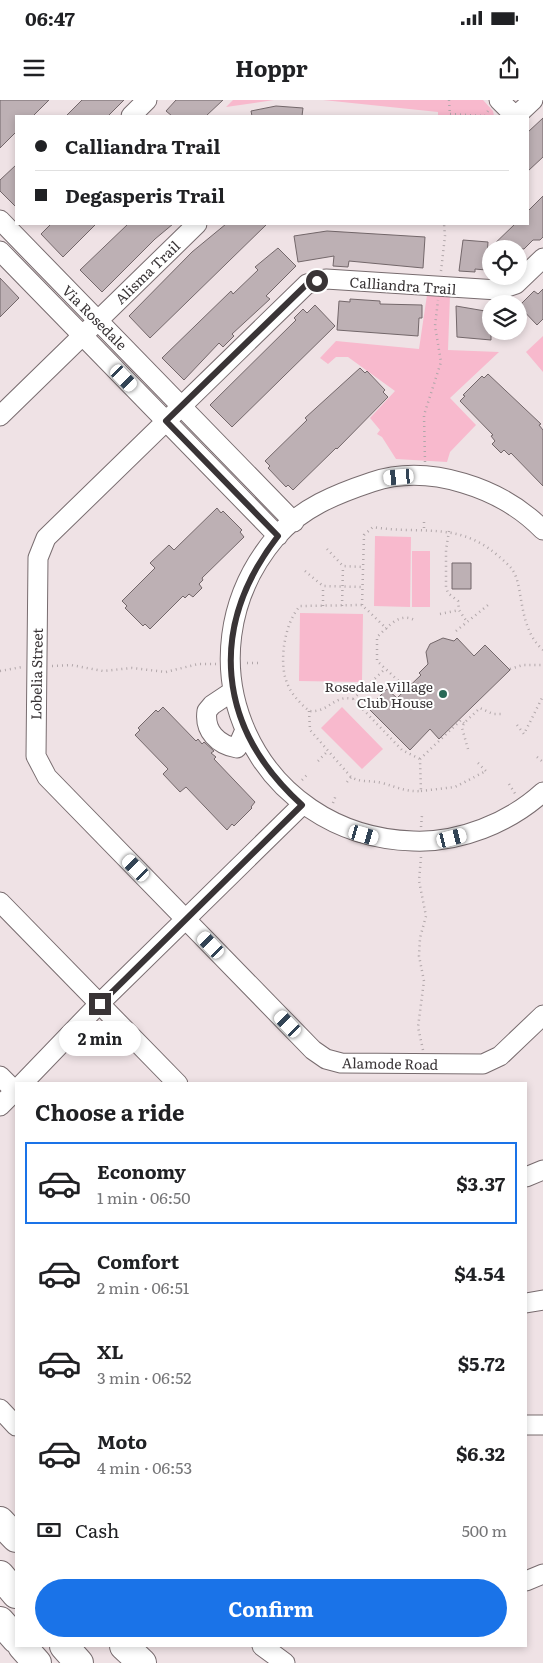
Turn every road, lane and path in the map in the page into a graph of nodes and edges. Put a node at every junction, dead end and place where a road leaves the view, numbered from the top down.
1 (147, 100) edge
2 (449, 100) edge
3 (533, 100) edge
4 (496, 103) edge
5 (132, 115) edge
6 (450, 115) edge
7 (486, 115) edge
8 (514, 115) edge
9 (517, 115) edge
10 (196, 225) edge
11 (444, 225) edge
12 (8, 230) edge
13 (0, 251) edge
14 (543, 258) edge
15 (440, 280) dead end
16 (439, 295) dead end
17 (98, 320) junction
18 (83, 336) junction
19 (182, 406) junction
20 (0, 416) edge
21 (166, 421) junction
22 (425, 468) dead end
23 (424, 518) dead end
24 (294, 522) junction
25 (424, 528) junction
26 (543, 530) edge
27 (449, 531) junction
28 (278, 536) junction
29 (327, 549) dead end
30 (343, 566) junction
31 (363, 567) junction
32 (305, 570) dead end
33 (323, 586) junction
34 (342, 586) junction
35 (362, 587) junction
36 (362, 605) junction
37 (488, 605) dead end
38 (323, 606) junction
39 (342, 606) junction
40 (459, 610) junction
41 (440, 614) dead end
42 (416, 621) dead end
43 (467, 622) junction
44 (387, 629) junction
45 (456, 631) dead end
46 (543, 650) edge
47 (258, 663) dead end
48 (216, 664) dead end
49 (241, 664) dead end
50 (543, 665) edge
51 (36, 667) junction
52 (385, 669) junction
53 (510, 669) dead end
54 (0, 671) edge
55 (402, 684) dead end
56 (233, 690) junction
57 (543, 696) edge
58 (353, 699) junction
59 (309, 711) junction
60 (504, 714) dead end
61 (464, 724) junction
62 (517, 724) dead end
63 (245, 730) junction
64 (468, 749) dead end
65 (328, 751) junction
66 (537, 757) dead end
67 (420, 759) junction
68 (318, 761) dead end
69 (543, 762) edge
70 (478, 763) dead end
71 (350, 778) junction
72 (347, 782) dead end
73 (509, 784) dead end
74 (422, 791) junction
75 (540, 799) edge
76 (515, 801) dead end
77 (302, 805) junction
78 (421, 851) dead end
79 (0, 902) edge
80 (186, 920) junction
81 (100, 1004) junction
82 (543, 1015) edge
83 (424, 1064) junction
84 (0, 1076) edge
85 (24, 1082) edge
86 (176, 1082) edge
87 (15, 1087) edge
88 (15, 1091) edge
89 (0, 1106) edge
90 (543, 1170) edge
91 (527, 1177) edge
92 (543, 1300) edge
93 (527, 1303) edge
94 (0, 1409) edge
95 (15, 1425) edge
96 (527, 1425) edge
97 (543, 1425) edge
98 (0, 1521) edge
99 (15, 1537) edge
100 (543, 1574) edge
101 (0, 1575) edge
102 (527, 1581) edge
103 (15, 1593) edge
104 (0, 1621) edge
105 (15, 1638) edge
106 (23, 1647) edge
107 (65, 1647) edge
108 (125, 1647) edge
109 (263, 1647) edge
110 (37, 1663) edge
111 (79, 1663) edge
112 (142, 1663) edge
113 (285, 1663) edge

1 - 5 street
2 - 6 path
3 - 9 street
4 - 7 path
4 - 8 street
10 - 17 street, Alisma Trail
11 - 15 path
12 - 17 street, Via Rosedale
13 - 18 street, Via Rosedale
14 - 19 street, Calliandra Trail
16 - 22 path
17 - 18 street, Alisma Trail
17 - 19 street, Via Rosedale
18 - 20 street, Alisma Trail
18 - 21 street, Via Rosedale
19 - 21 street, Calliandra Trail
19 - 24 street, Via Rosedale
21 - 28 street, Via Rosedale
21 - 51 street, Lobelia Street
23 - 25 path
24 - 26 street
24 - 28 street
25 - 27 path
25 - 31 path
27 - 40 path
27 - 46 path
28 - 56 street
29 - 30 path
30 - 31 path
30 - 34 path
31 - 35 path
32 - 33 path
33 - 34 path
33 - 38 path
34 - 35 path
34 - 39 path
35 - 36 path
36 - 39 path
36 - 44 path
37 - 43 path
38 - 39 path
38 - 59 path
40 - 41 path
40 - 43 path
42 - 44 path
43 - 45 path
44 - 52 path
47 - 49 path
48 - 51 path
50 - 53 path
51 - 54 path
51 - 80 street, Lobelia Street
52 - 55 path
52 - 58 path
56 - 63 street
56 - 63 street
57 - 62 path
58 - 59 path
58 - 67 path
59 - 65 path
60 - 61 path
61 - 64 path
61 - 67 path
63 - 77 street
65 - 68 path
65 - 71 path
66 - 69 path
67 - 74 path
70 - 74 path
71 - 72 path
71 - 74 path
73 - 76 path
75 - 77 street
77 - 80 street
78 - 83 path
79 - 81 street
80 - 81 street
80 - 83 street, Alamode Road
81 - 85 street
81 - 86 street
82 - 83 street, Alamode Road
84 - 87 street
88 - 89 street
90 - 91 street
92 - 93 street
94 - 95 street
96 - 97 street
98 - 99 highway
100 - 102 street
101 - 103 highway
104 - 105 highway
106 - 110 highway
107 - 111 highway
108 - 112 highway
109 - 113 street

